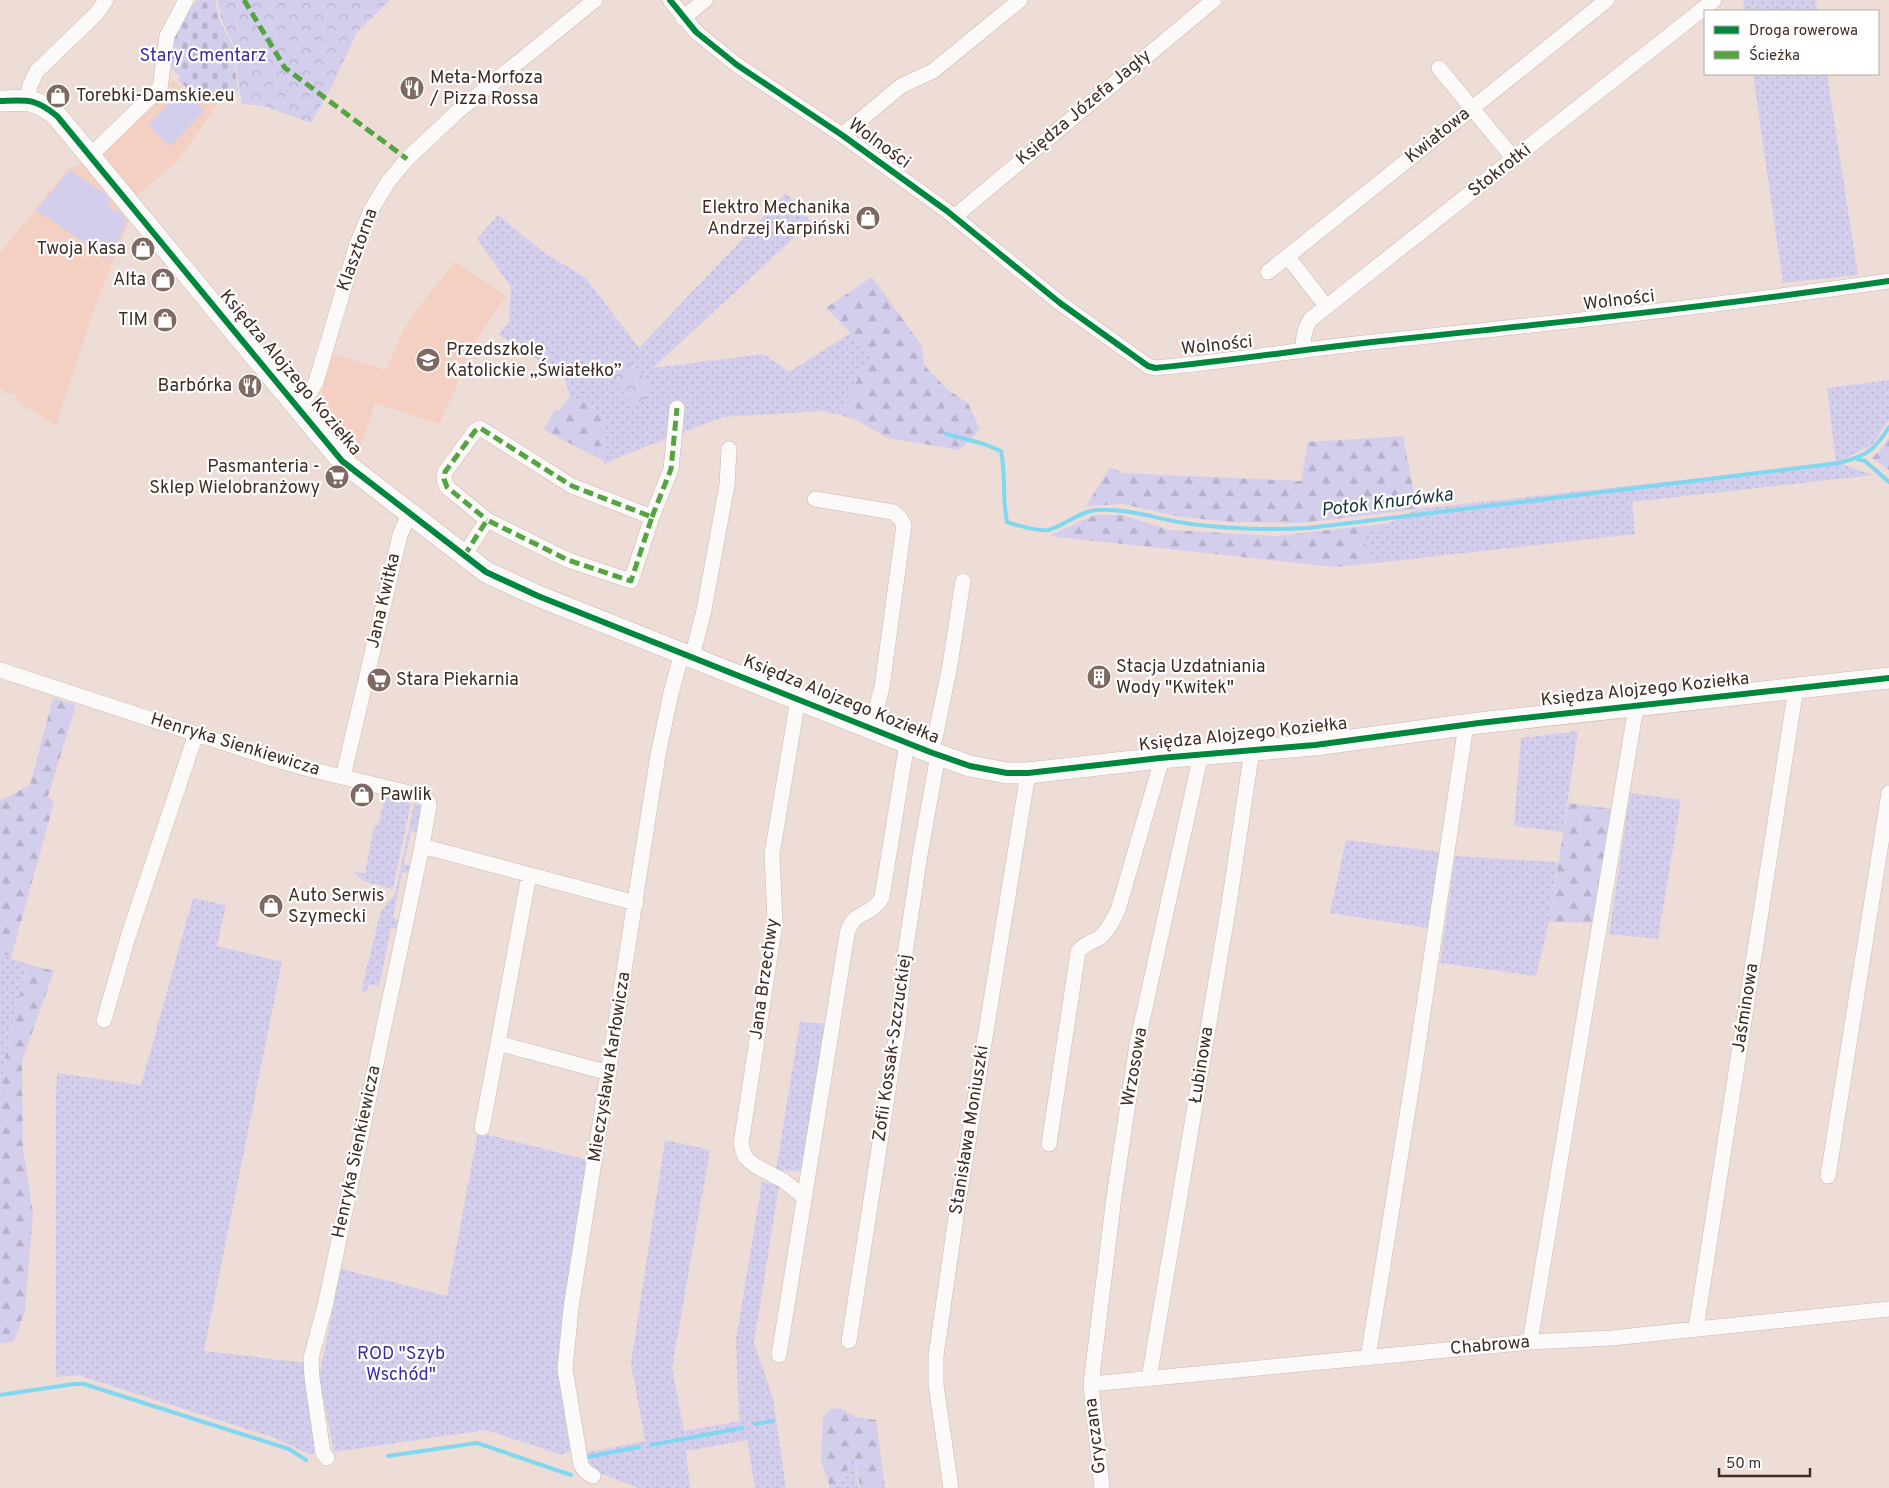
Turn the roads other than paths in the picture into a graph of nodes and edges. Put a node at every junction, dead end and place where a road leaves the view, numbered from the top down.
1 (106, 0) edge
2 (186, 0) edge
3 (595, 0) edge
4 (670, 0) edge
5 (705, 0) edge
6 (1020, 0) edge
7 (1214, 0) edge
8 (1607, 0) edge
9 (1714, 0) edge
10 (683, 18) junction
11 (1439, 68) dead end
12 (27, 100) junction
13 (0, 101) edge
14 (1473, 109) junction
15 (842, 136) junction
16 (91, 156) junction
17 (1514, 160) junction
18 (954, 217) junction
19 (1287, 256) junction
20 (1268, 272) dead end
21 (1889, 281) edge
22 (1326, 306) junction
23 (1304, 351) junction
24 (296, 406) junction
25 (677, 408) dead end
26 (729, 449) dead end
27 (815, 499) dead end
28 (409, 514) junction
29 (652, 517) junction
30 (487, 520) junction
31 (464, 556) junction
32 (963, 581) dead end
33 (687, 655) junction
34 (0, 670) edge
35 (1889, 678) edge
36 (1796, 688) junction
37 (798, 699) junction
38 (1636, 706) junction
39 (1466, 725) junction
40 (869, 728) junction
41 (196, 734) junction
42 (907, 743) junction
43 (1252, 750) junction
44 (934, 753) junction
45 (1201, 754) junction
46 (1160, 758) junction
47 (1028, 773) junction
48 (343, 777) junction
49 (1889, 794) edge
50 (422, 846) junction
51 (529, 875) junction
52 (636, 903) junction
53 (104, 1020) dead end
54 (498, 1042) junction
55 (609, 1073) junction
56 (482, 1128) dead end
57 (1049, 1144) dead end
58 (1828, 1176) dead end
59 (804, 1197) junction
60 (1889, 1309) edge
61 (1696, 1328) junction
62 (849, 1342) dead end
63 (1530, 1342) junction
64 (779, 1355) dead end
65 (1368, 1358) junction
66 (1149, 1379) junction
67 (1090, 1384) junction
68 (327, 1458) dead end
69 (593, 1476) dead end
70 (951, 1488) edge
71 (1102, 1488) edge

1 - 12 street
2 - 16 street
3 - 24 street, Klasztorna
4 - 10 street, Wolności
5 - 10 street
6 - 15 street
7 - 18 street, Księdza Józefa Jagły
8 - 14 street, Kwiatowa
9 - 17 street, Stokrotki
10 - 15 street, Wolności
11 - 14 street
12 - 13 street, Księdza Alojzego Koziełka
12 - 16 street, Księdza Alojzego Koziełka
14 - 17 street
14 - 19 street, Kwiatowa
15 - 18 street, Wolności
16 - 24 street, Księdza Alojzego Koziełka
17 - 22 street, Stokrotki
18 - 23 street, Wolności
19 - 20 street, Kwiatowa
19 - 22 street
21 - 23 street, Wolności
22 - 23 street, Stokrotki
24 - 28 street, Księdza Alojzego Koziełka
25 - 29 street
26 - 33 street, Mieczysława Karłowicza
27 - 40 street
28 - 31 street, Księdza Alojzego Koziełka
28 - 48 street, Jana Kwitka
29 - 30 street
29 - 30 street
30 - 31 street
31 - 33 street, Księdza Alojzego Koziełka
32 - 44 street, Zofii Kossak-Szczuckiej
33 - 37 street, Księdza Alojzego Koziełka
33 - 52 street, Mieczysława Karłowicza
34 - 41 street, Henryka Sienkiewicza
35 - 36 street, Księdza Alojzego Koziełka
36 - 38 street, Księdza Alojzego Koziełka
36 - 61 street, Jaśminowa
37 - 40 street, Księdza Alojzego Koziełka
37 - 59 street, Jana Brzechwy
38 - 39 street, Księdza Alojzego Koziełka
38 - 63 street
39 - 43 street, Księdza Alojzego Koziełka
39 - 65 street
40 - 42 street, Księdza Alojzego Koziełka
41 - 48 street, Henryka Sienkiewicza
41 - 53 street
42 - 44 street, Księdza Alojzego Koziełka
42 - 59 street
43 - 45 street, Księdza Alojzego Koziełka
43 - 66 street, Łubinowa
44 - 47 street, Księdza Alojzego Koziełka
44 - 62 street, Zofii Kossak-Szczuckiej
45 - 46 street, Księdza Alojzego Koziełka
45 - 67 street, Wrzosowa
46 - 47 street, Księdza Alojzego Koziełka
46 - 57 street
47 - 70 street, Stanisława Moniuszki
48 - 50 street, Henryka Sienkiewicza
49 - 58 street
50 - 51 street
50 - 68 street, Henryka Sienkiewicza
51 - 52 street
51 - 54 street
52 - 55 street, Mieczysława Karłowicza
54 - 55 street
54 - 56 street
55 - 69 street, Mieczysława Karłowicza
59 - 64 street
60 - 61 street, Chabrowa
61 - 63 street, Chabrowa
63 - 65 street, Chabrowa
65 - 66 street, Chabrowa
66 - 67 street, Chabrowa
67 - 71 street, Gryczana

